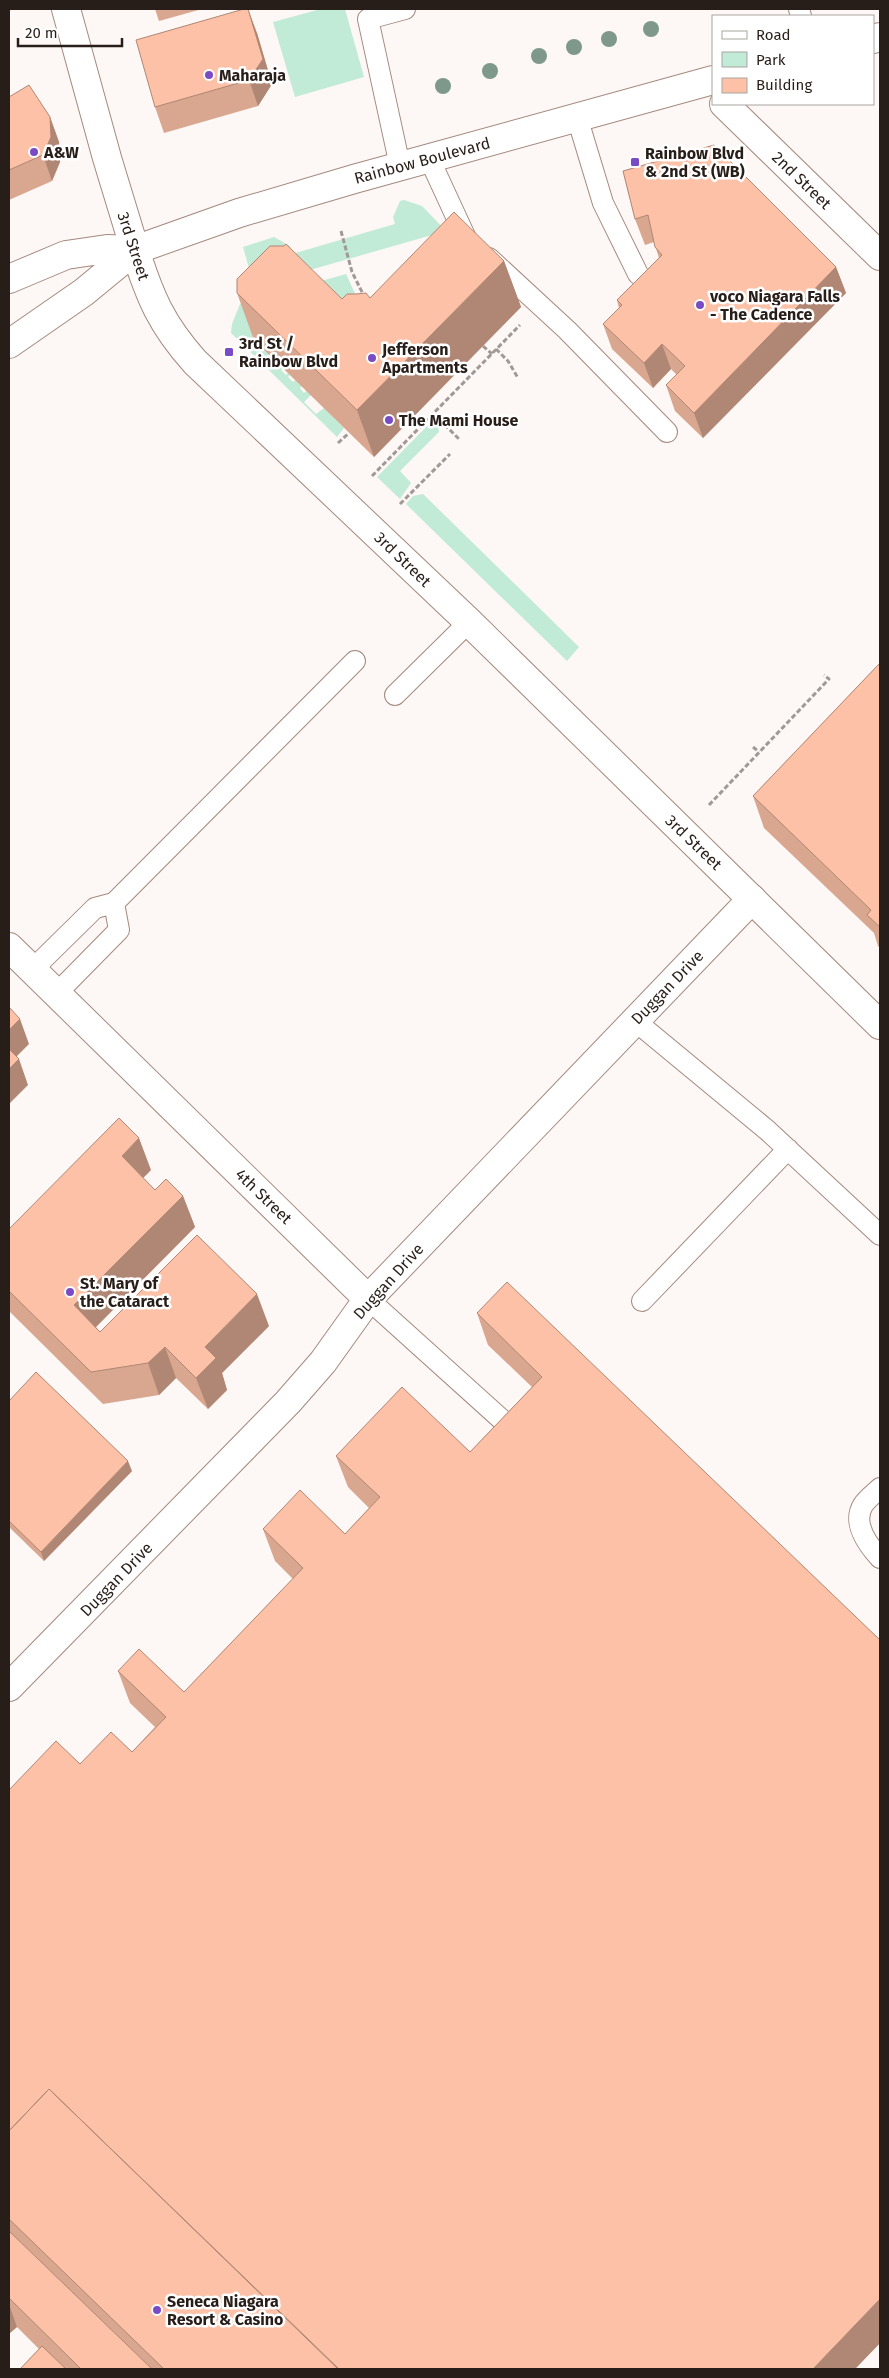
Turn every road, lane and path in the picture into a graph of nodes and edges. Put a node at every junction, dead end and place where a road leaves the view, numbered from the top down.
1 (66, 9) edge
2 (405, 9) edge
3 (709, 86) edge
4 (725, 105) edge
5 (577, 117) junction
6 (429, 158) junction
7 (400, 166) junction
8 (341, 231) dead end
9 (135, 250) junction
10 (880, 256) edge
11 (638, 274) dead end
12 (9, 279) edge
13 (368, 303) edge
14 (523, 323) dead end
15 (9, 344) edge
16 (483, 346) dead end
17 (496, 349) junction
18 (492, 354) junction
19 (518, 378) dead end
20 (434, 414) junction
21 (668, 432) dead end
22 (349, 433) edge
23 (459, 438) dead end
24 (338, 444) dead end
25 (450, 454) dead end
26 (372, 476) dead end
27 (400, 504) dead end
28 (469, 622) junction
29 (355, 661) dead end
30 (824, 675) dead end
31 (395, 695) dead end
32 (754, 747) dead end
33 (759, 752) junction
34 (708, 805) dead end
35 (752, 899) junction
36 (114, 903) junction
37 (9, 948) edge
38 (32, 970) junction
39 (56, 994) junction
40 (634, 1020) junction
41 (880, 1025) edge
42 (788, 1149) junction
43 (880, 1235) edge
44 (368, 1299) junction
45 (642, 1301) dead end
46 (524, 1440) edge
47 (880, 1488) edge
48 (880, 1558) edge
49 (9, 1687) edge

1 - 9 street, 3rd Street
2 - 7 lane
3 - 5 street, Rainbow Boulevard
4 - 10 street, 2nd Street
5 - 6 street, Rainbow Boulevard
5 - 11 lane
6 - 7 street, Rainbow Boulevard
6 - 21 lane
7 - 9 street, Rainbow Boulevard
8 - 13 path
9 - 12 street, Rainbow Boulevard
9 - 15 street, Rainbow Boulevard
9 - 28 street, 3rd Street
14 - 17 path
16 - 18 path
17 - 18 path
17 - 19 path
18 - 20 path
20 - 23 path
20 - 26 path
22 - 24 path
25 - 27 path
28 - 31 lane
28 - 35 street, 3rd Street
29 - 36 lane
30 - 33 path
32 - 33 path
33 - 34 path
35 - 40 street, Duggan Drive
35 - 41 street, 3rd Street
36 - 38 lane
36 - 39 lane
37 - 38 street, 4th Street
38 - 39 street, 4th Street
39 - 44 street, 4th Street
40 - 42 lane
40 - 44 street, Duggan Drive
42 - 43 lane
42 - 45 lane
44 - 46 lane, 4th Street
44 - 49 street, Duggan Drive
47 - 48 lane

